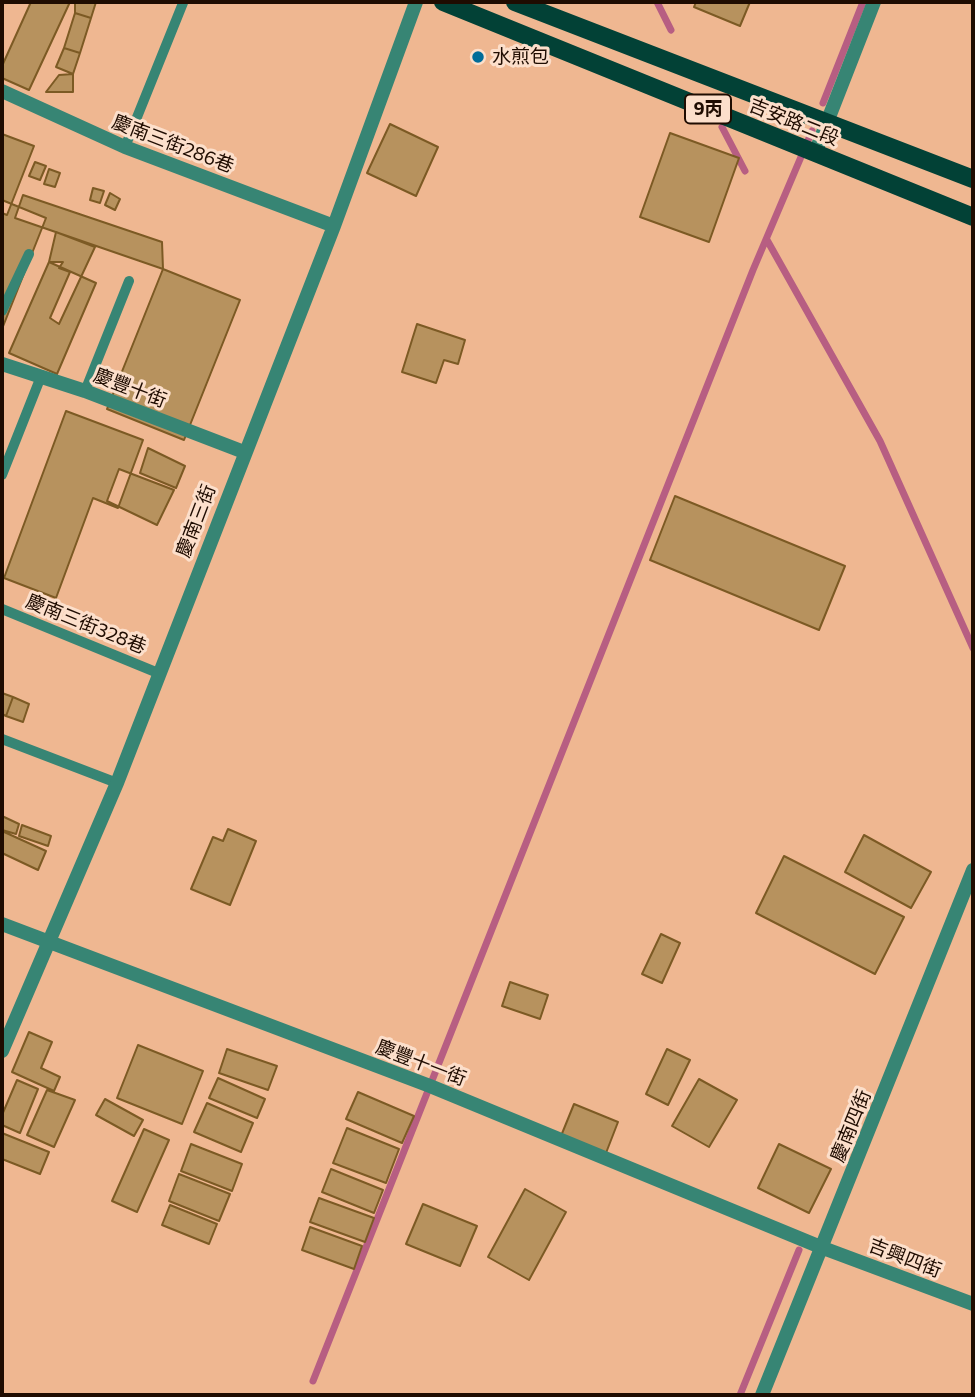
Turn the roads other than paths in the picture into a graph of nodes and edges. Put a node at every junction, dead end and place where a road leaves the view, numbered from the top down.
1 (416, 2) edge
2 (443, 2) edge
3 (515, 2) edge
4 (874, 2) edge
5 (183, 3) edge
6 (2, 91) edge
7 (826, 120) junction
8 (125, 147) junction
9 (815, 153) junction
10 (973, 179) edge
11 (973, 217) edge
12 (334, 226) junction
13 (29, 254) dead end
14 (129, 281) dead end
15 (2, 311) edge
16 (2, 364) edge
17 (40, 379) junction
18 (85, 391) junction
19 (244, 452) junction
20 (2, 475) edge
21 (2, 609) edge
22 (158, 673) junction
23 (2, 739) edge
24 (117, 783) junction
25 (973, 870) edge
26 (2, 924) edge
27 (46, 942) junction
28 (2, 1051) edge
29 (823, 1248) junction
30 (973, 1304) edge
31 (762, 1395) edge

1 - 12 street, 慶南三街
2 - 9 main road, 吉安路二段 / 9丙
3 - 7 main road, 吉安路二段 / 9丙
4 - 7 street
5 - 8 lane
6 - 8 street, 慶南三街286巷
7 - 9 street
7 - 10 main road, 吉安路二段 / 9丙
8 - 12 street, 慶南三街286巷
9 - 11 main road, 吉安路二段 / 9丙
12 - 19 street, 慶南三街
13 - 15 lane
14 - 18 lane
16 - 17 street, 慶豐十街
17 - 18 street, 慶豐十街
17 - 20 lane
18 - 19 street, 慶豐十街
19 - 22 street, 慶南三街
21 - 22 lane, 慶南三街328巷
22 - 24 street, 慶南三街
23 - 24 lane
24 - 27 street, 慶南三街
25 - 29 street, 慶南四街
26 - 27 street, 慶豐十一街
27 - 28 street, 慶南三街
27 - 29 street, 慶豐十一街
29 - 30 street, 吉興四街
29 - 31 street, 慶南四街

